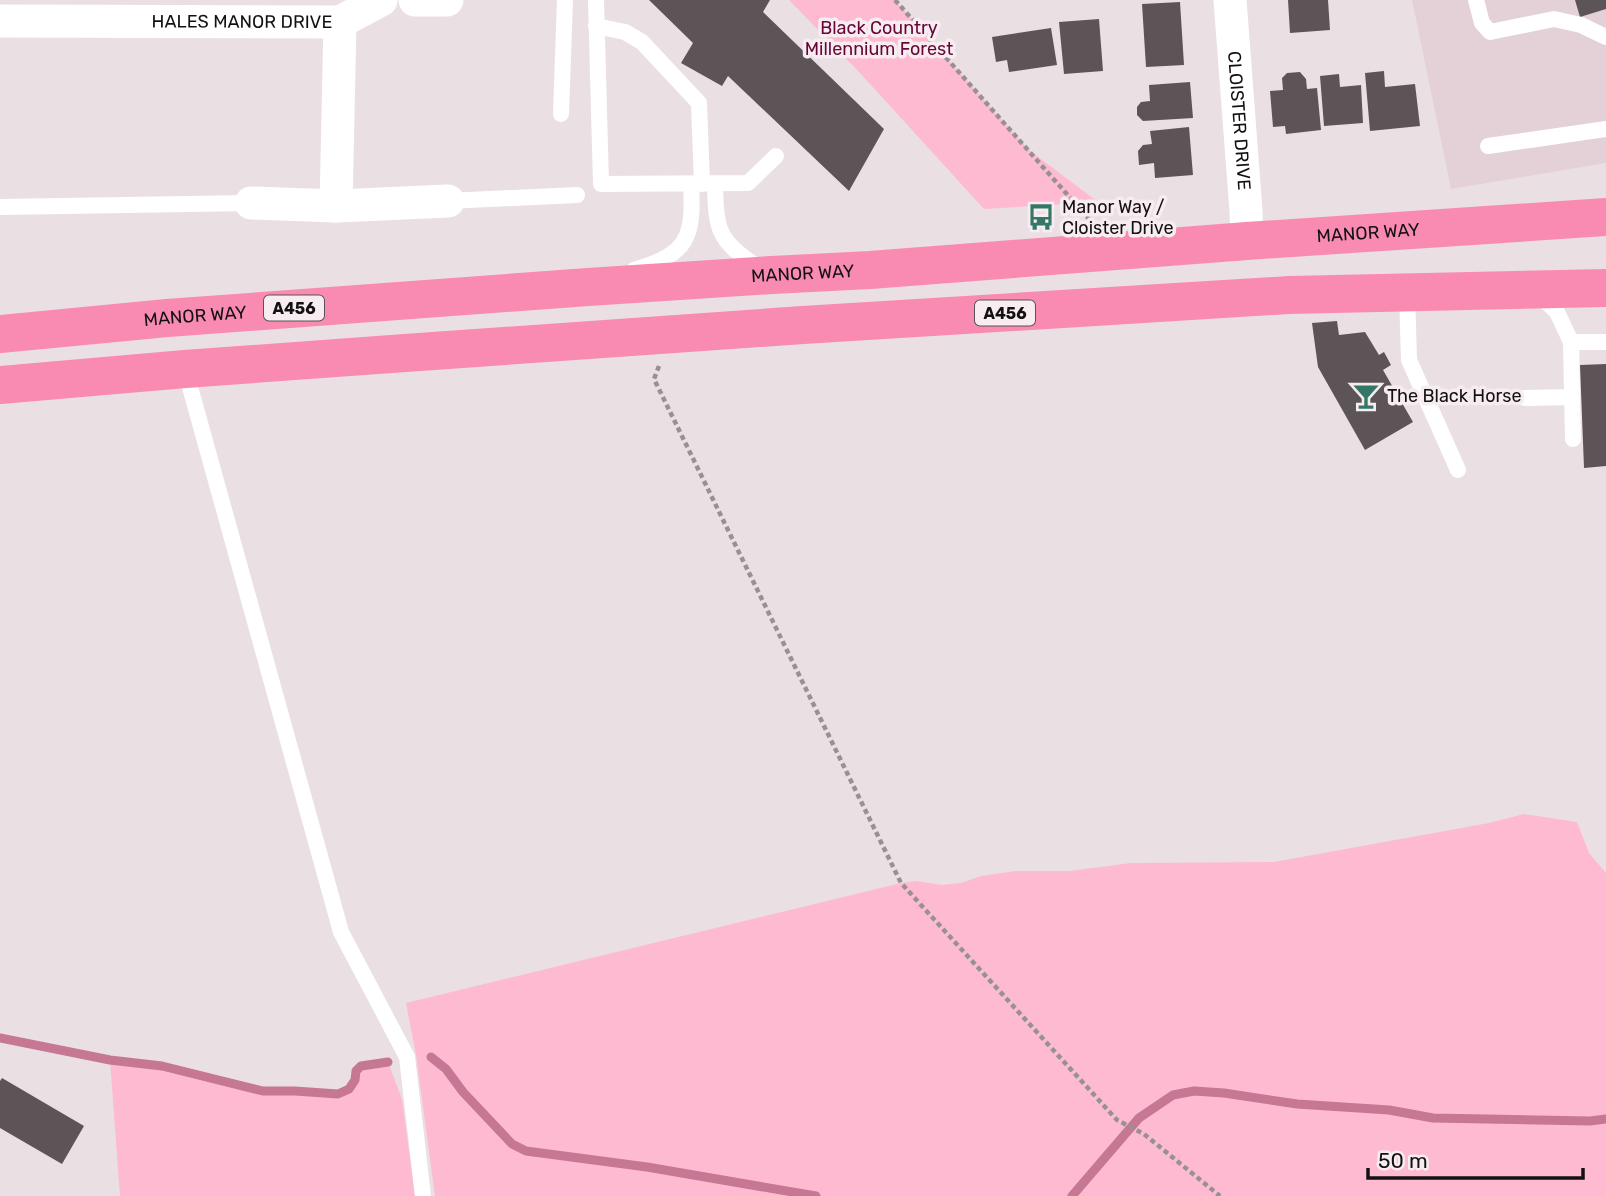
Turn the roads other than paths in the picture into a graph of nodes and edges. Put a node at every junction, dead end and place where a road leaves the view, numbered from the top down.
1 (381, 0) edge
2 (415, 0) edge
3 (447, 0) edge
4 (565, 0) edge
5 (596, 0) edge
6 (1230, 0) edge
7 (1476, 0) edge
8 (0, 21) edge
9 (340, 22) junction
10 (596, 26) junction
11 (1606, 37) edge
12 (561, 114) dead end
13 (1606, 129) edge
14 (1488, 146) dead end
15 (776, 156) dead end
16 (703, 184) junction
17 (577, 195) dead end
18 (448, 201) joint
19 (251, 203) joint
20 (336, 205) junction
21 (0, 207) edge
22 (1606, 217) edge
23 (1247, 242) junction
24 (772, 275) junction
25 (1606, 288) edge
26 (1524, 289) junction
27 (554, 290) junction
28 (1407, 293) junction
29 (0, 334) edge
30 (1606, 341) edge
31 (1571, 342) junction
32 (185, 369) junction
33 (0, 385) edge
34 (1572, 397) junction
35 (1525, 398) dead end
36 (1573, 439) dead end
37 (1458, 470) dead end
38 (423, 1196) edge

1 - 9 street
2 - 3 street
4 - 12 lane
5 - 10 lane
6 - 23 street, CLOISTER DRIVE
7 - 11 lane
8 - 9 street, HALES MANOR DRIVE
9 - 20 street, HALES MANOR DRIVE
10 - 16 lane
10 - 16 lane
13 - 14 lane
15 - 16 lane
16 - 24 lane
16 - 27 lane
17 - 18 lane
18 - 20 street
19 - 20 street
19 - 21 lane
22 - 23 highway, MANOR WAY / A456
23 - 24 highway, MANOR WAY / A456
24 - 27 highway, MANOR WAY / A456
25 - 26 highway, A456
26 - 28 highway, A456
26 - 31 lane
27 - 29 highway, MANOR WAY / A456
28 - 32 highway, A456
28 - 37 lane
30 - 31 lane
31 - 34 lane
32 - 33 highway, A456
32 - 38 lane
34 - 35 lane
34 - 36 lane

